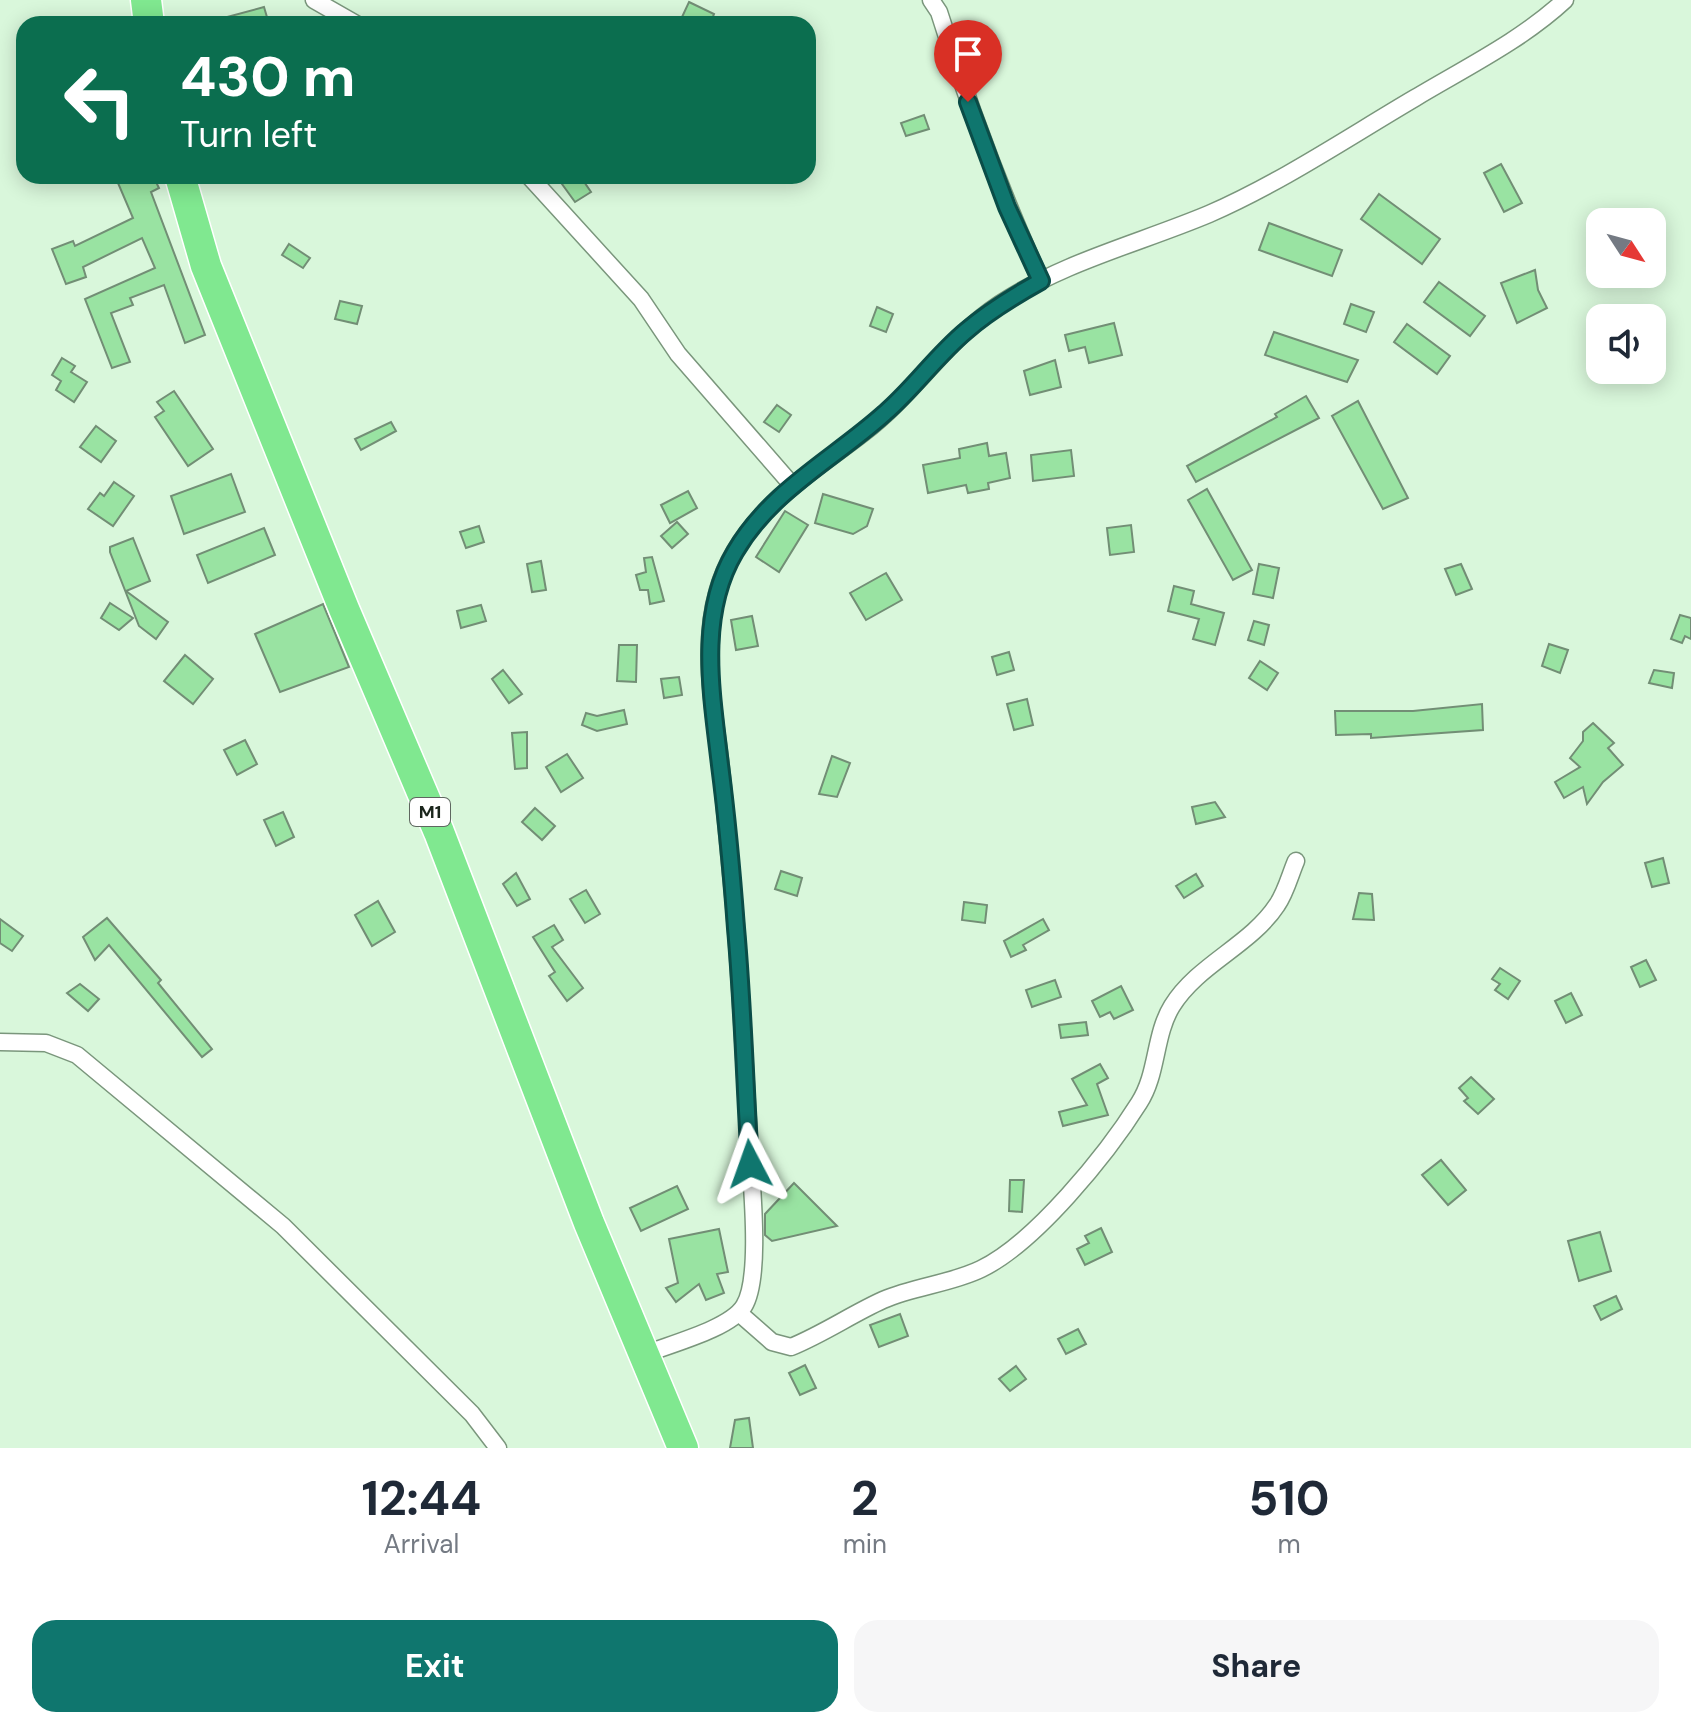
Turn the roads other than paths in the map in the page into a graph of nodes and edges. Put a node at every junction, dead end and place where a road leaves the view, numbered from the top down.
1 (314, 0) edge
2 (931, 0) edge
3 (1565, 0) edge
4 (342, 16) edge
5 (182, 184) edge
6 (536, 184) edge
7 (1041, 281) junction
8 (792, 485) junction
9 (1296, 861) dead end
10 (0, 1042) edge
11 (739, 1313) junction
12 (643, 1355) junction
13 (498, 1448) edge
14 (683, 1448) edge

1 - 4 street
2 - 7 street
3 - 7 street
5 - 12 highway, M1
6 - 8 street
7 - 8 street
8 - 11 street
9 - 11 street
10 - 13 street
11 - 12 street
12 - 14 highway, M1

